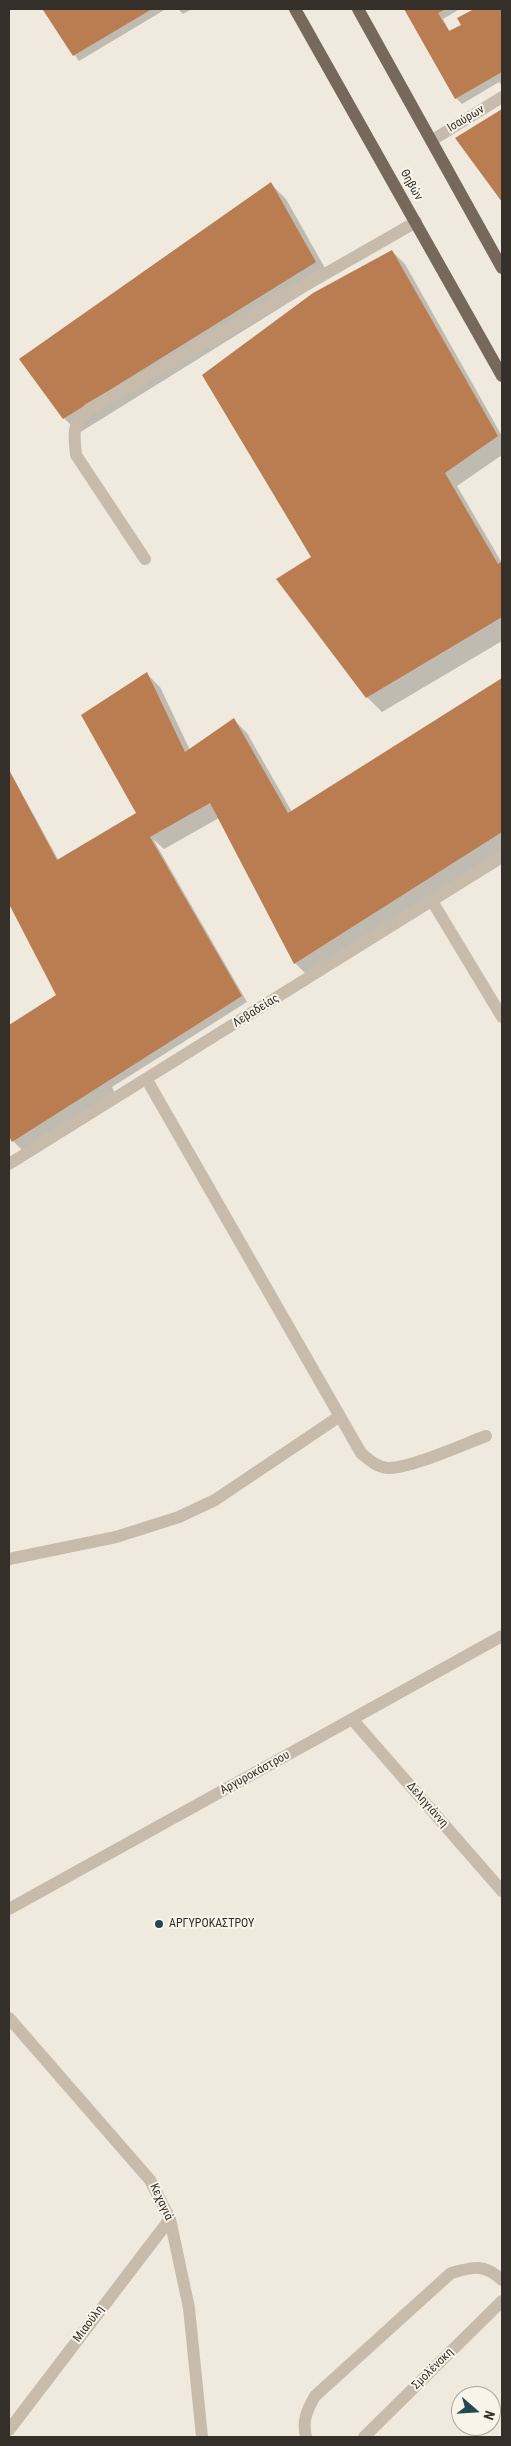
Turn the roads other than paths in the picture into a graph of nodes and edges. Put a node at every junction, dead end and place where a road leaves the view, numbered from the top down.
1 (295, 9) edge
2 (358, 9) edge
3 (502, 97) edge
4 (430, 141) junction
5 (416, 222) junction
6 (502, 268) edge
7 (502, 376) edge
8 (145, 559) dead end
9 (502, 857) edge
10 (432, 901) junction
11 (502, 1018) edge
12 (147, 1080) junction
13 (9, 1164) edge
14 (340, 1416) junction
15 (486, 1436) dead end
16 (9, 1559) edge
17 (502, 1636) edge
18 (352, 1719) junction
19 (502, 1891) edge
20 (9, 1909) edge
21 (10, 2024) edge
22 (170, 2219) junction
23 (502, 2280) edge
24 (502, 2301) edge
25 (9, 2430) edge
26 (202, 2437) edge
27 (306, 2437) edge
28 (364, 2437) edge

1 - 5 main road, Θηβών
2 - 4 main road
3 - 4 street, Ισαύρων
4 - 6 main road
5 - 7 main road, Θηβών
5 - 8 street
9 - 10 street, Λεβαδείας
10 - 11 street
10 - 12 street, Λεβαδείας
12 - 13 street, Λεβαδείας
12 - 14 street
14 - 15 street
14 - 16 street
17 - 18 street, Αργυροκάστρου
18 - 19 street, Δεληγιάννη
18 - 20 street, Αργυροκάστρου
21 - 22 street, Κεχαγιά
22 - 25 street, Μιαούλη
22 - 26 street, Κεχαγιά
23 - 27 street
24 - 28 street, Σμολένσκη

